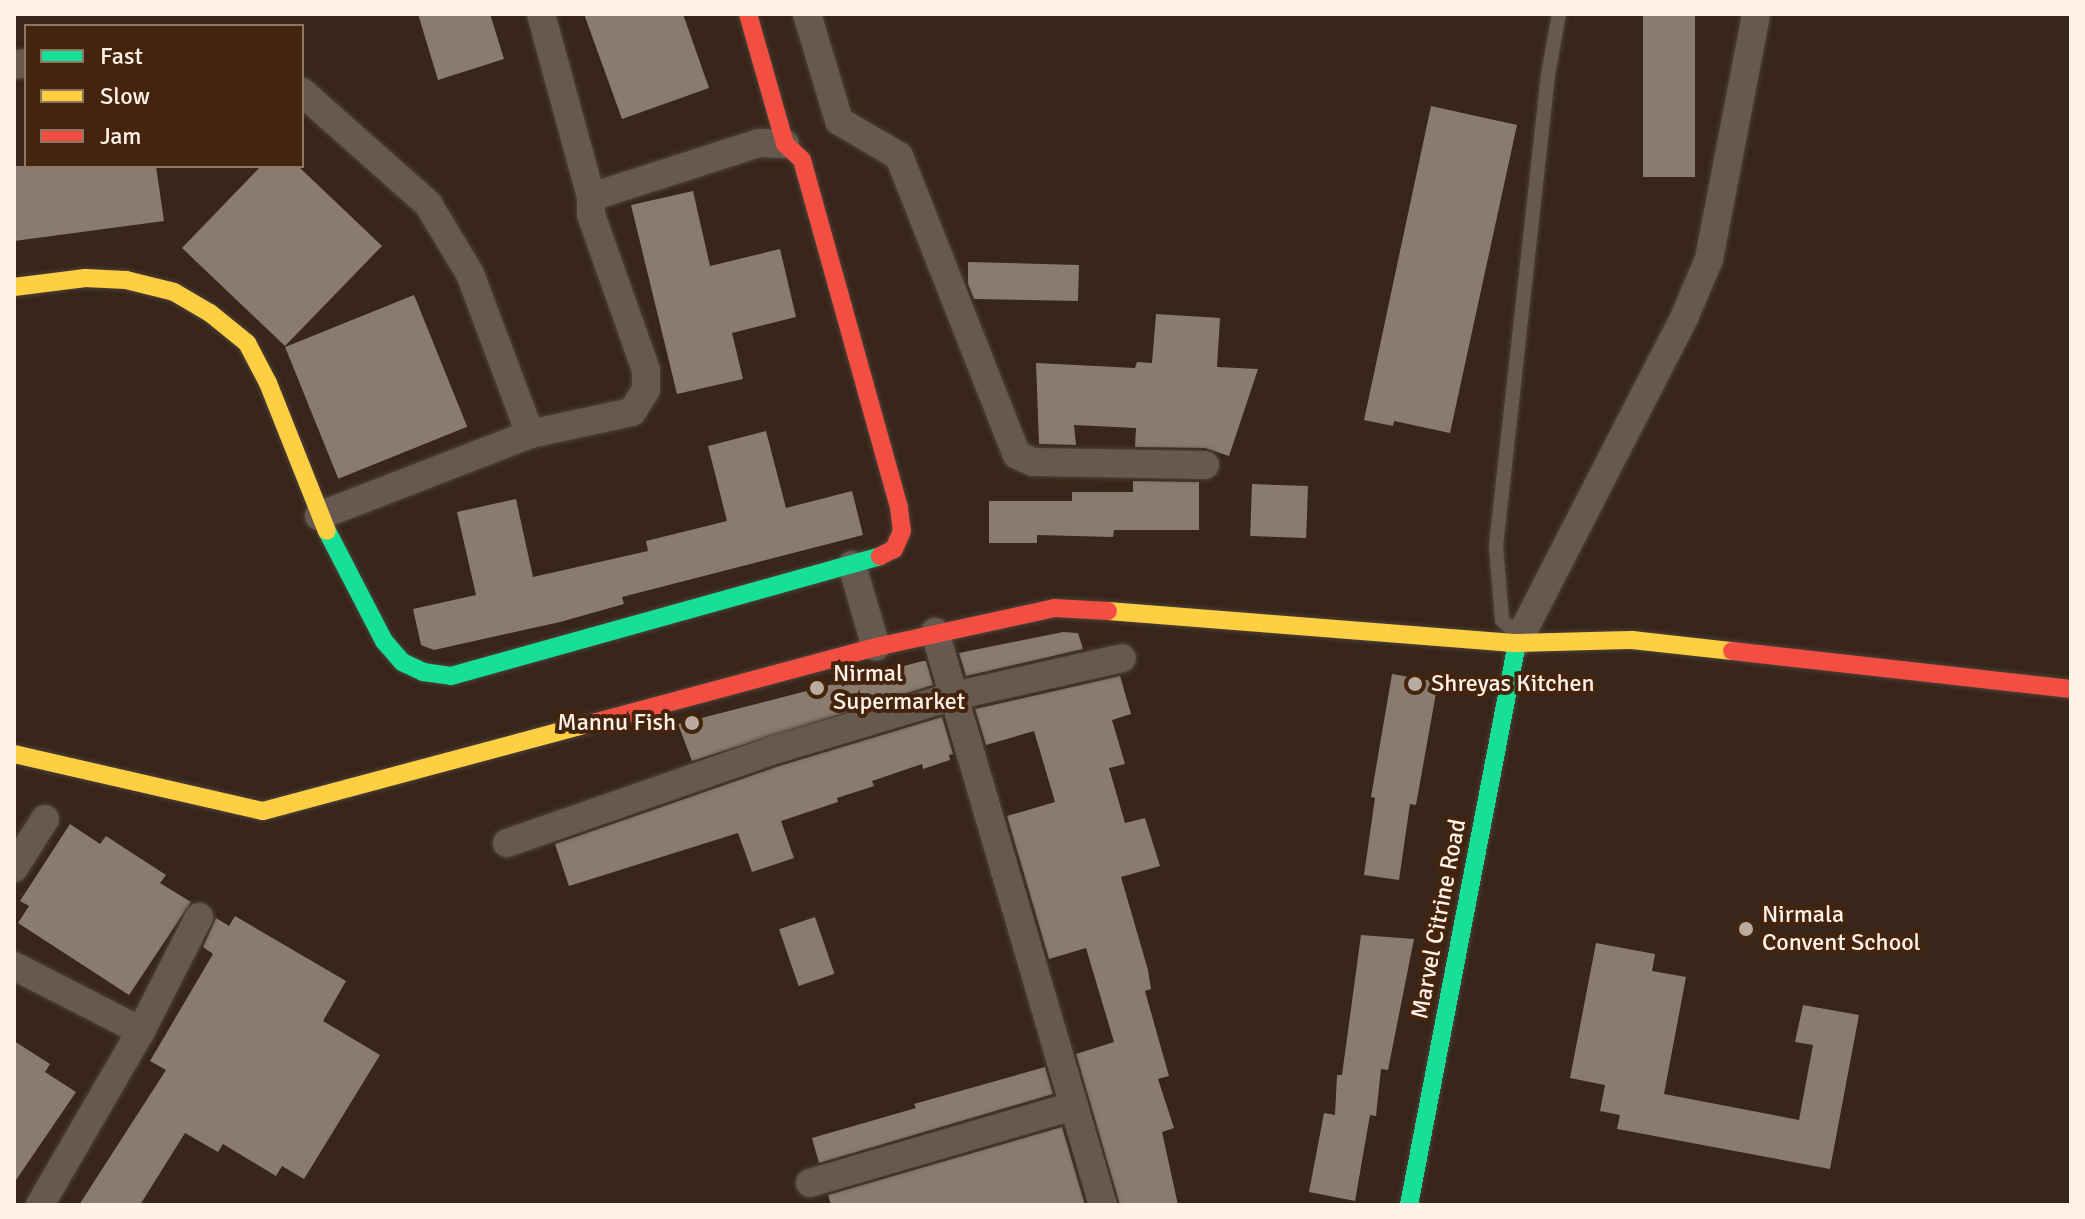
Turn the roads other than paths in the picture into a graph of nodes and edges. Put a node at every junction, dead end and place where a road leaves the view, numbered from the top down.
1 (541, 14) edge
2 (748, 14) edge
3 (807, 14) edge
4 (1559, 14) edge
5 (1756, 14) edge
6 (304, 94) edge
7 (785, 144) junction
8 (591, 197) junction
9 (14, 287) edge
10 (530, 434) junction
11 (1205, 465) dead end
12 (319, 516) junction
13 (852, 565) junction
14 (935, 632) junction
15 (1519, 640) junction
16 (876, 647) junction
17 (1122, 658) dead end
18 (2071, 689) edge
19 (954, 696) junction
20 (14, 754) edge
21 (45, 819) dead end
22 (507, 843) dead end
23 (14, 868) edge
24 (199, 917) dead end
25 (14, 966) edge
26 (141, 1031) junction
27 (1074, 1106) junction
28 (810, 1183) dead end
29 (40, 1205) edge
30 (1103, 1205) edge
31 (1409, 1205) edge

1 - 8 street
2 - 7 street
3 - 11 street
4 - 15 lane
5 - 15 street
6 - 10 street
7 - 8 street
7 - 13 street
8 - 10 street
9 - 12 street
10 - 12 street
12 - 13 street
13 - 16 street
14 - 15 street
14 - 16 street
14 - 19 street
15 - 18 street
15 - 31 street, Marvel Citrine Road
16 - 20 street
17 - 19 street
19 - 22 street
19 - 27 street
21 - 23 street
24 - 26 street
25 - 26 street
26 - 29 street
27 - 28 street
27 - 30 street

